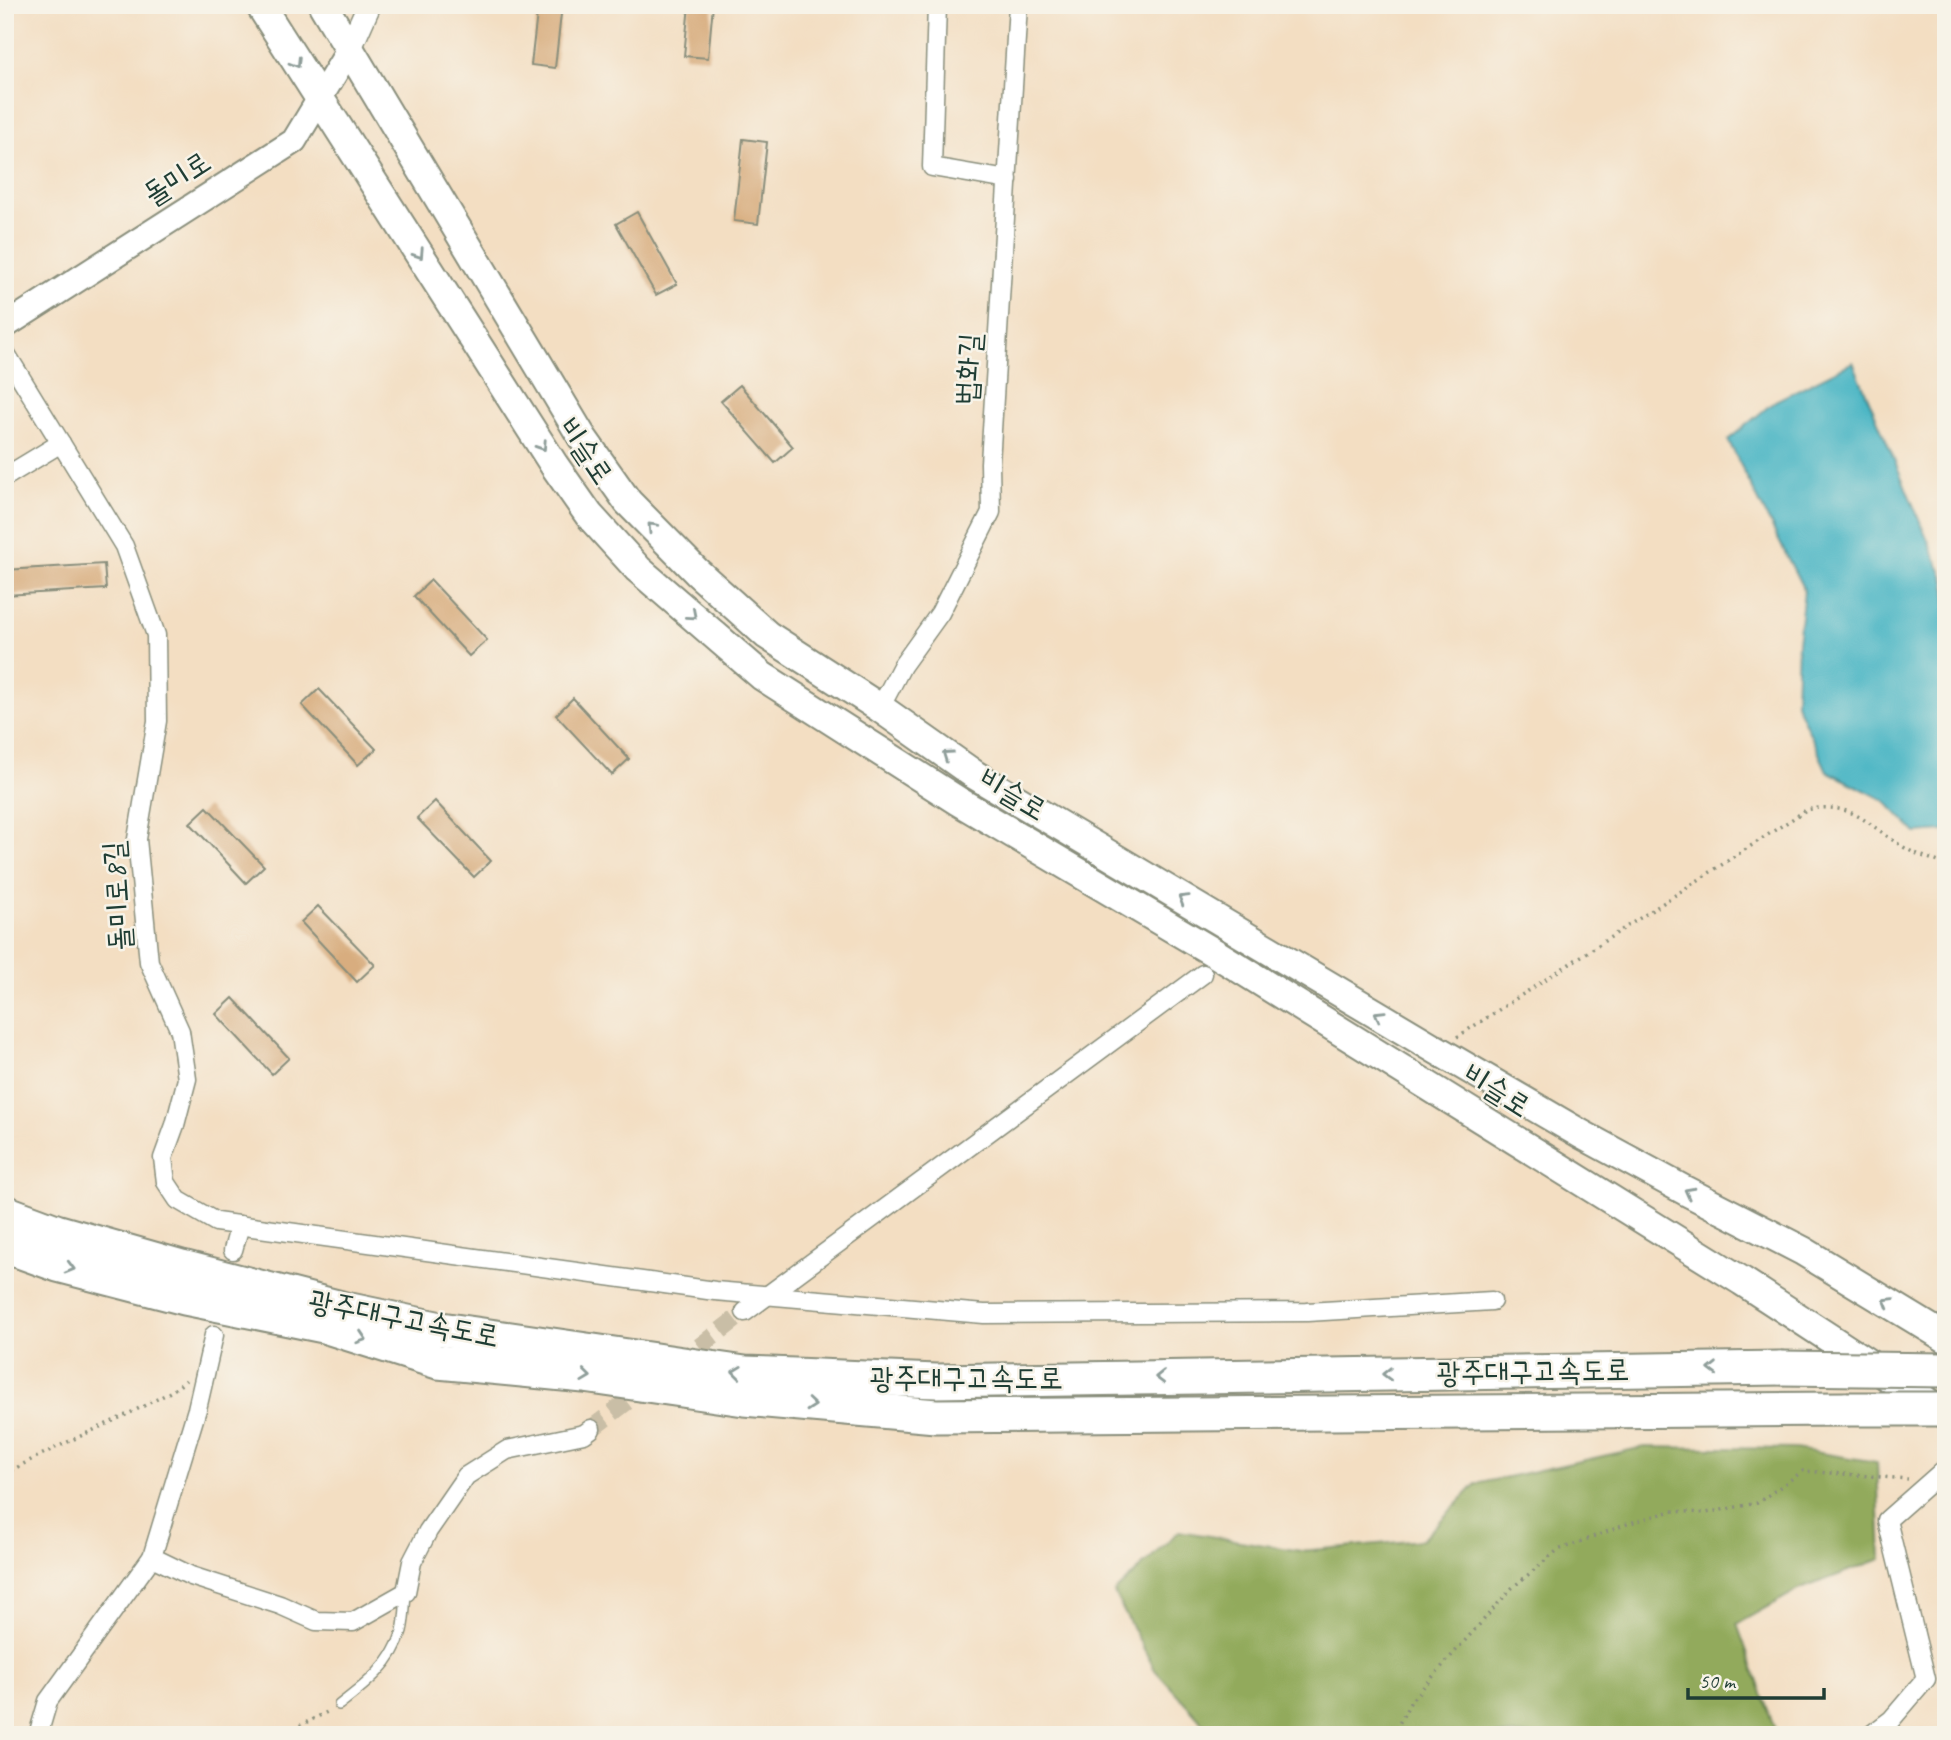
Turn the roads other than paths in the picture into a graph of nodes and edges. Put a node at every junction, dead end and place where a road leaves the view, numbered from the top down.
1 (260, 5) edge
2 (323, 5) edge
3 (369, 5) edge
4 (937, 5) edge
5 (1018, 5) edge
6 (349, 50) junction
7 (319, 100) junction
8 (1008, 180) junction
9 (5, 326) edge
10 (5, 352) edge
11 (61, 443) junction
12 (5, 477) edge
13 (880, 708) junction
14 (1203, 974) dead end
15 (5, 1212) edge
16 (240, 1225) junction
17 (5, 1247) edge
18 (233, 1250) dead end
19 (767, 1295) junction
20 (1492, 1301) dead end
21 (745, 1312) tunnel mouth
22 (214, 1335) dead end
23 (1946, 1338) edge
24 (1946, 1370) edge
25 (1946, 1409) edge
26 (1946, 1414) edge
27 (592, 1429) tunnel mouth
28 (1946, 1468) edge
29 (152, 1557) junction
30 (406, 1592) junction
31 (339, 1705) road end
32 (38, 1735) edge
33 (1871, 1735) edge

1 -> 7 main road, 비슬로
2 - 6 main road, 비슬로
3 - 6 street
4 - 8 street
5 - 8 street, 법화길
6 - 7 main road, 돌미로
13 -> 6 main road, 비슬로
7 - 9 main road, 돌미로
7 -> 26 main road, 비슬로
8 - 13 street, 법화길
10 - 11 street, 돌미로8길
11 - 12 street
11 - 16 street, 돌미로8길
23 -> 13 main road, 비슬로
14 - 19 street
24 -> 15 highway, 광주대구고속도로, bridge
16 - 18 street
16 - 19 street, 돌미로8길
17 -> 25 highway, 광주대구고속도로, bridge
19 - 20 street, 돌미로8길
19 - 21 street
22 - 29 street
27 - 30 street
28 - 33 street
29 - 30 street
29 - 32 street
30 - 31 lane

